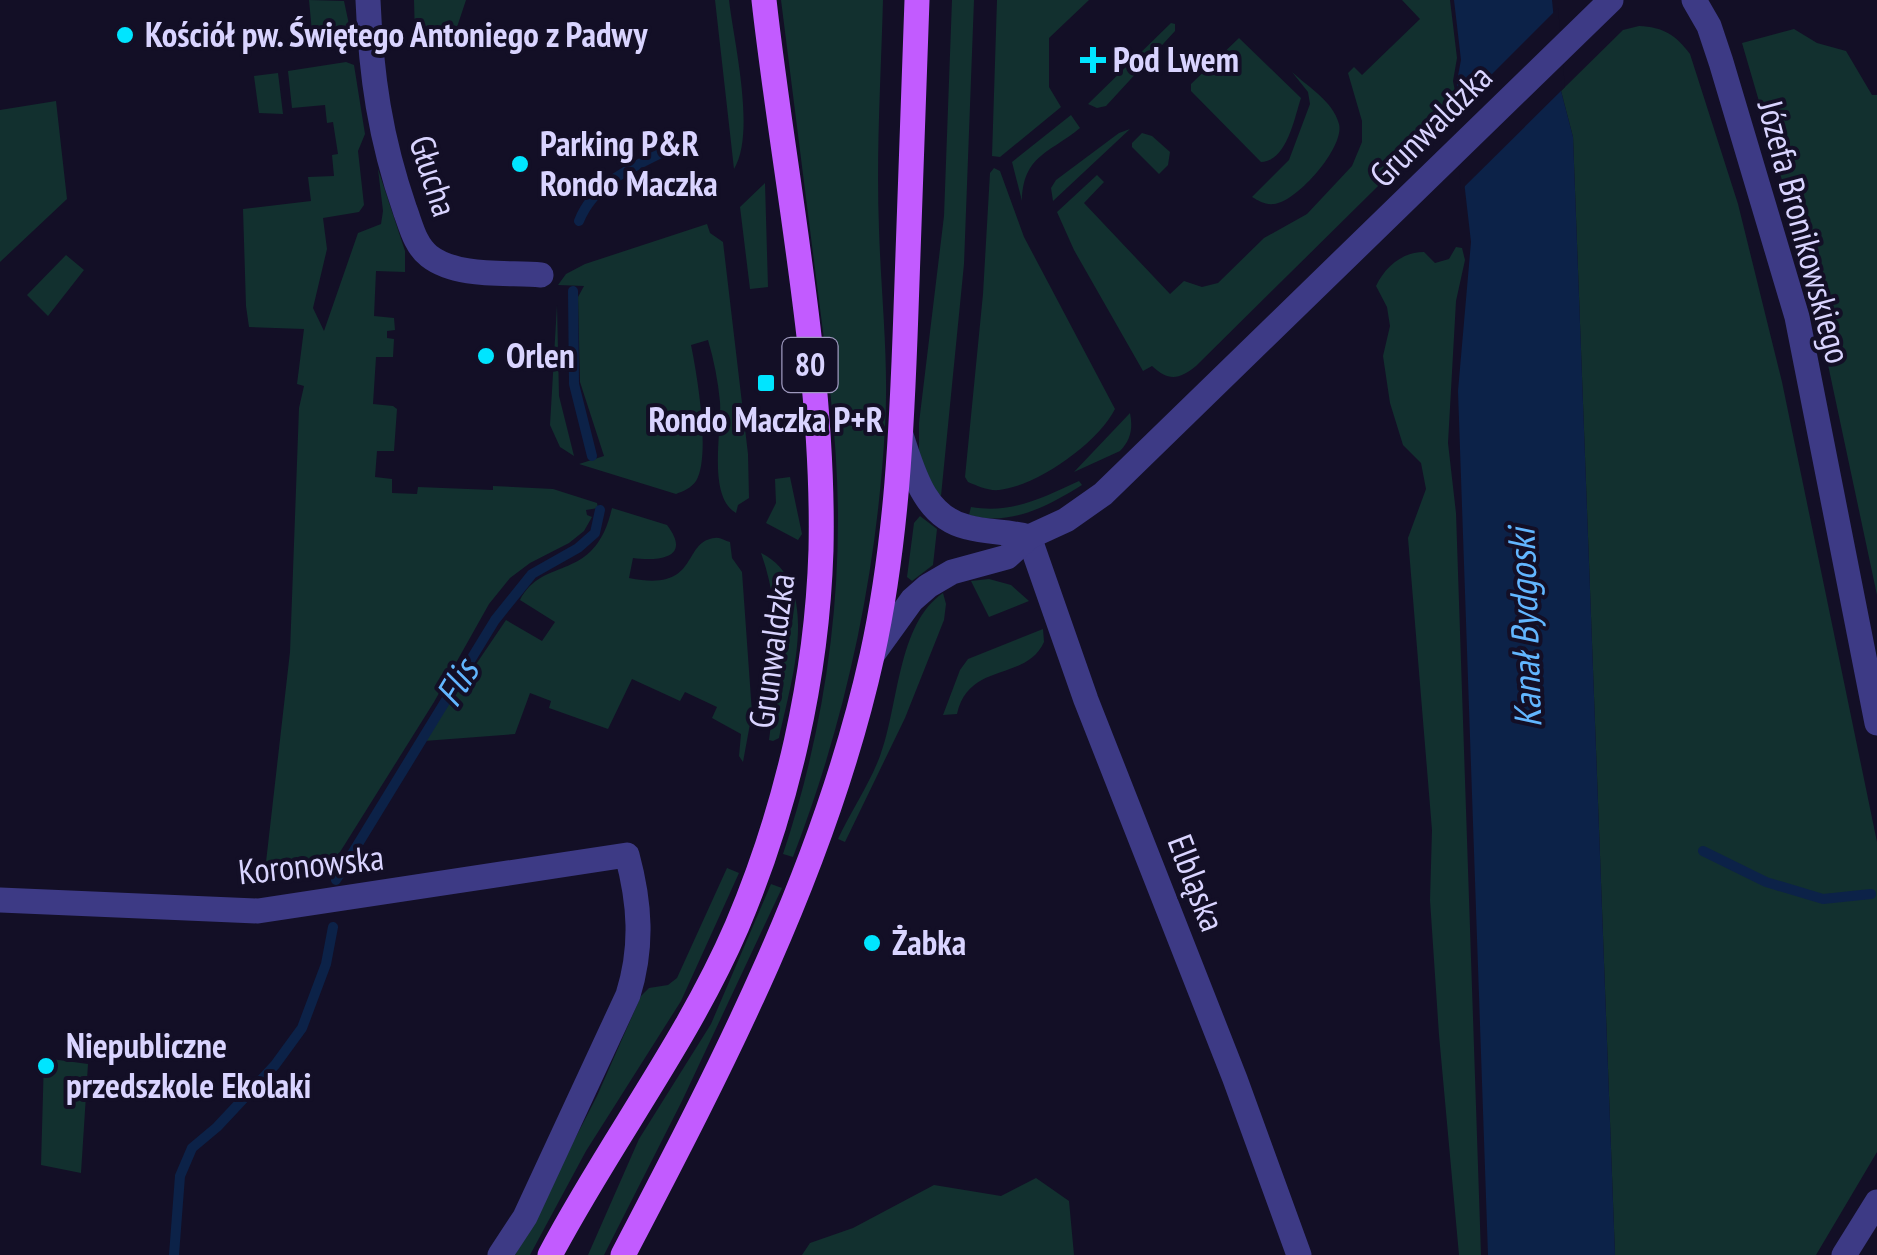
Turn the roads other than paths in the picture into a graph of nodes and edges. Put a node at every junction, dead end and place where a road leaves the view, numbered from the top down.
1 (368, 0) edge
2 (764, 0) edge
3 (917, 0) edge
4 (1694, 0) edge
5 (1605, 6) edge
6 (541, 275) dead end
7 (901, 435) junction
8 (1029, 537) junction
9 (872, 654) junction
10 (1877, 723) edge
11 (0, 900) edge
12 (1877, 1202) edge
13 (500, 1255) edge
14 (550, 1255) edge
15 (623, 1255) edge
16 (1298, 1255) edge
17 (1844, 1255) edge

1 - 6 street, Głucha
2 - 14 main road, Grunwaldzka / 80
3 - 7 main road, Grunwaldzka
4 - 10 street, Józefa Bronikowskiego
5 - 8 street, Grunwaldzka
7 - 8 street, Grunwaldzka
7 - 9 main road, Grunwaldzka
8 - 9 street, Grunwaldzka
8 - 16 street, Elbląska
9 - 15 main road, Grunwaldzka
11 - 13 street, Koronowska
12 - 17 street

